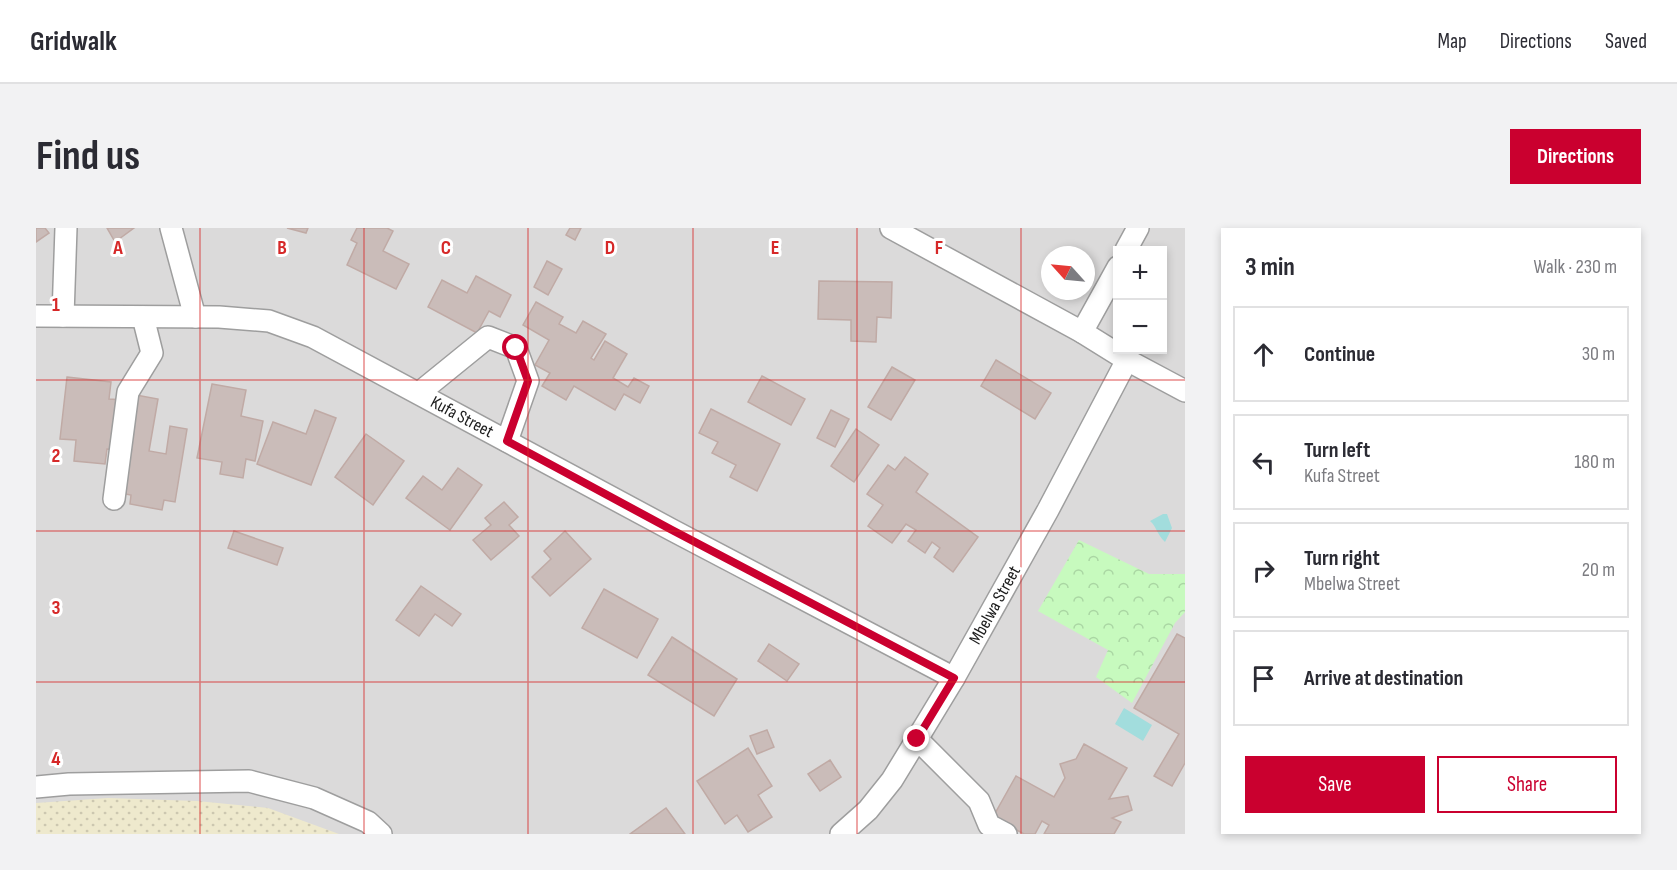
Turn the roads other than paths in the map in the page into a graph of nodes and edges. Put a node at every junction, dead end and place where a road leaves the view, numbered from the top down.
1 (66, 228) edge
2 (171, 228) edge
3 (891, 228) edge
4 (1138, 228) edge
5 (1128, 246) edge
6 (1113, 276) edge
7 (36, 316) edge
8 (63, 316) junction
9 (143, 317) junction
10 (195, 317) junction
11 (1082, 332) junction
12 (1127, 360) junction
13 (1185, 391) edge
14 (419, 393) junction
15 (507, 441) junction
16 (114, 499) dead end
17 (954, 678) junction
18 (917, 739) junction
19 (36, 788) edge
20 (381, 834) edge
21 (841, 834) edge
22 (1006, 834) edge

1 - 8 street
2 - 10 street
3 - 11 street
4 - 5 street
6 - 11 street
7 - 8 street, Kufa Street
8 - 9 street, Kufa Street
9 - 10 street, Kufa Street
9 - 16 street
10 - 14 street, Kufa Street
11 - 12 street
12 - 13 street
12 - 17 street, Mbelwa Street
14 - 15 street, Kufa Street
14 - 15 street
15 - 17 street, Kufa Street
17 - 18 street, Mbelwa Street
18 - 21 street, Mbelwa Street
18 - 22 street
19 - 20 street

